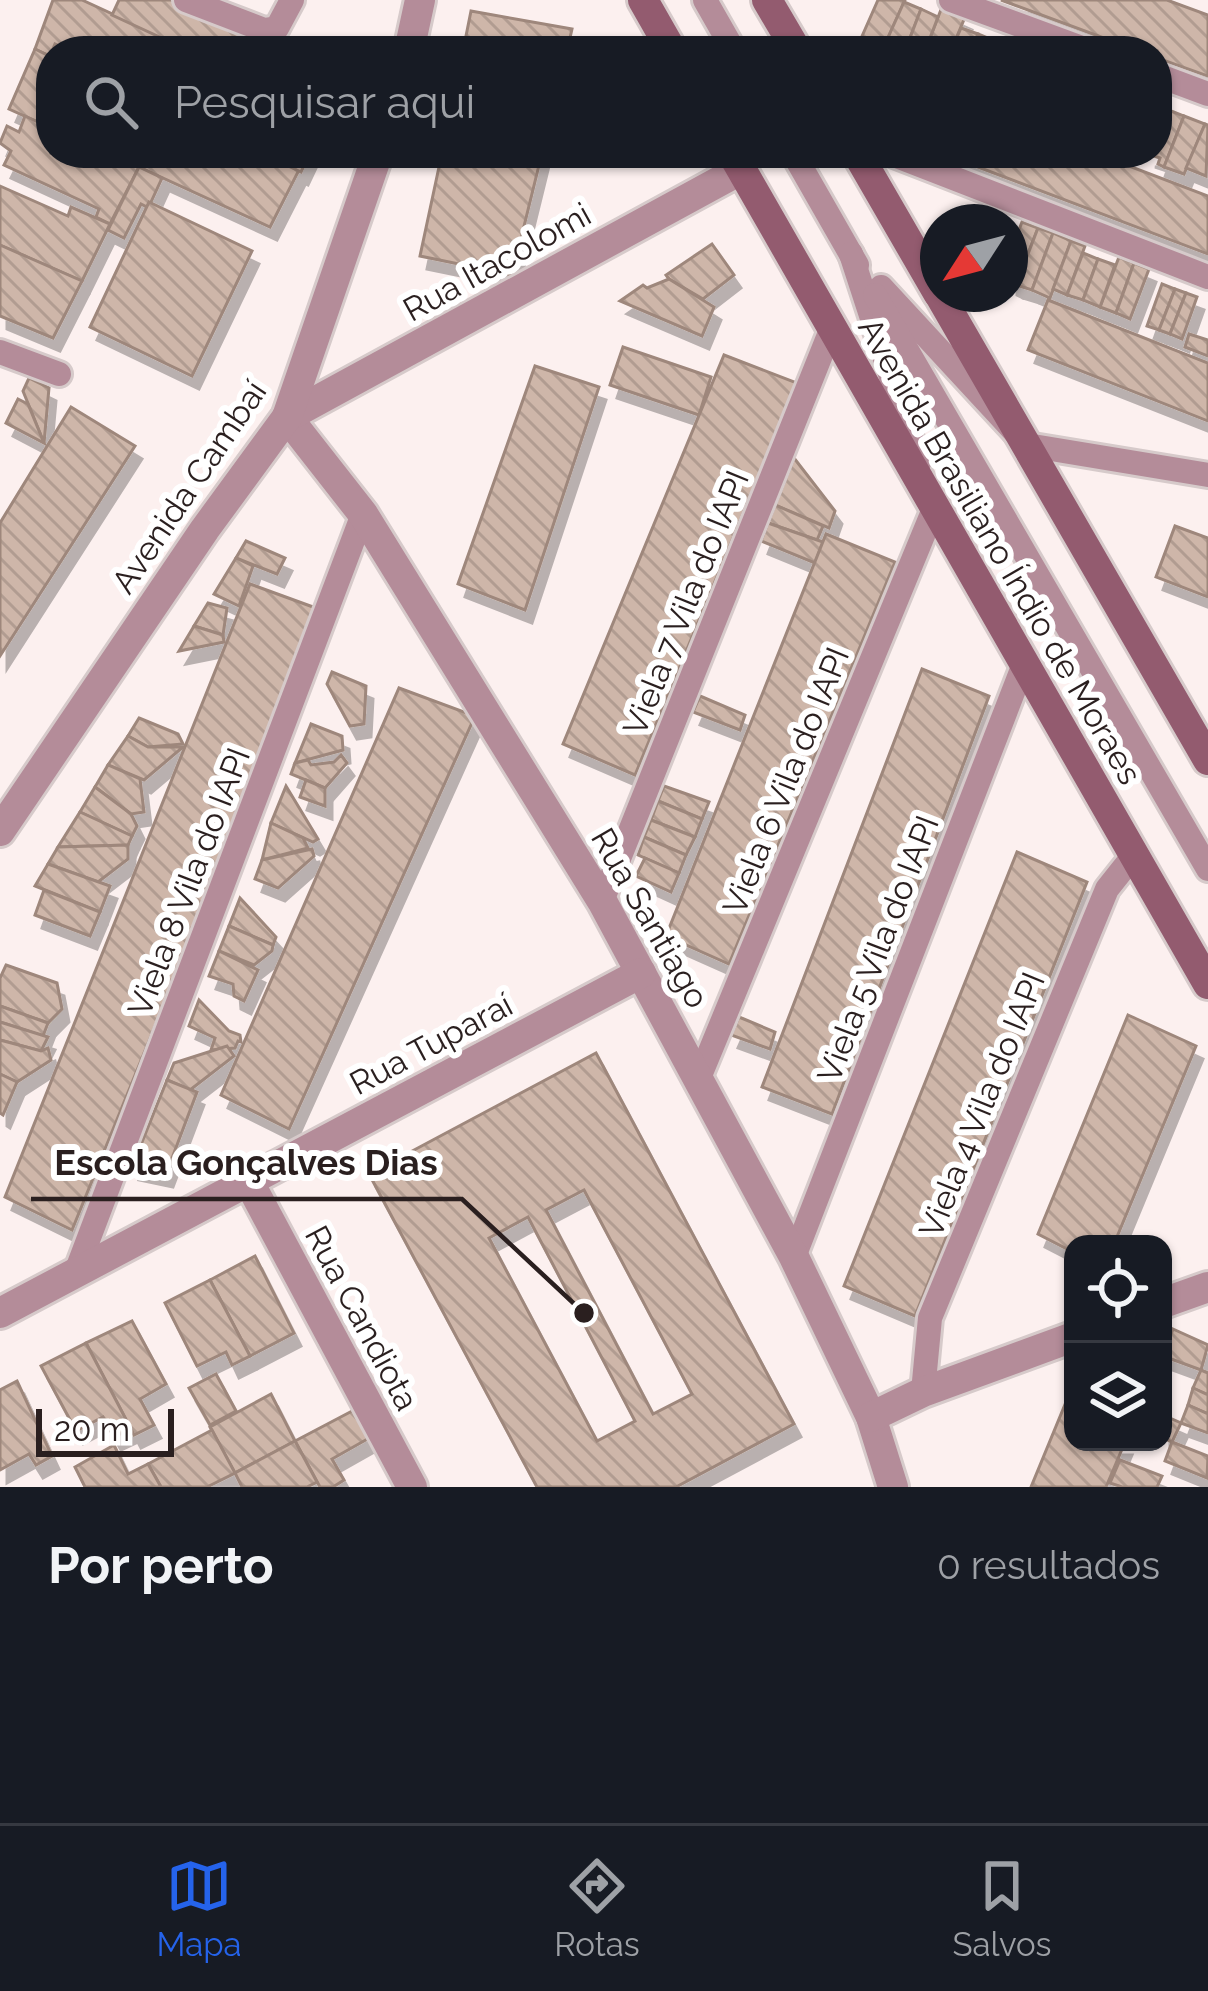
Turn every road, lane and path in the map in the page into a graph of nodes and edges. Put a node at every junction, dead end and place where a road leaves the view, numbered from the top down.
1 (186, 0) edge
2 (292, 0) edge
3 (420, 0) edge
4 (643, 0) edge
5 (705, 0) edge
6 (767, 0) edge
7 (951, 0) edge
8 (412, 36) edge
9 (663, 36) edge
10 (725, 36) edge
11 (788, 36) edge
12 (1049, 36) edge
13 (1172, 81) edge
14 (1208, 94) edge
15 (373, 168) edge
16 (725, 168) edge
17 (741, 168) edge
18 (802, 168) edge
19 (865, 168) edge
20 (928, 168) edge
21 (851, 254) junction
22 (920, 263) edge
23 (1208, 277) edge
24 (949, 312) edge
25 (830, 330) junction
26 (0, 352) edge
27 (59, 374) dead end
28 (287, 417) junction
29 (1027, 445) junction
30 (1208, 476) edge
31 (934, 509) junction
32 (363, 514) junction
33 (1024, 664) junction
34 (1208, 760) edge
35 (0, 831) edge
36 (1134, 855) junction
37 (1208, 869) edge
38 (602, 901) junction
39 (641, 973) junction
40 (1208, 984) edge
41 (699, 1078) junction
42 (249, 1182) junction
43 (794, 1257) junction
44 (76, 1272) junction
45 (1208, 1287) edge
46 (1172, 1301) edge
47 (0, 1313) edge
48 (1064, 1340) edge
49 (923, 1392) junction
50 (871, 1417) junction
51 (412, 1487) edge
52 (893, 1487) edge

1 - 2 lane
3 - 8 street
4 - 9 main road
5 - 10 lane
6 - 11 main road
7 - 12 lane
13 - 14 lane
15 - 28 street, Avenida Cambaí
16 - 28 street, Rua Itacolomi
17 - 25 main road, Avenida Brasiliano Índio de Moraes
18 - 21 lane
19 - 22 main road
20 - 23 lane
21 - 29 lane
21 - 31 lane
21 - 37 lane
24 - 29 main road
25 - 31 main road, Avenida Brasiliano Índio de Moraes
25 - 38 lane, Viela 7 Vila do IAPI
26 - 27 lane
28 - 32 street, Rua Santiago
28 - 35 street, Avenida Cambaí
29 - 30 lane
29 - 34 main road
31 - 33 main road, Avenida Brasiliano Índio de Moraes
31 - 41 lane, Viela 6 Vila do IAPI
32 - 38 street, Rua Santiago
32 - 44 lane, Viela 8 Vila do IAPI
33 - 36 main road, Avenida Brasiliano Índio de Moraes
33 - 43 lane, Viela 5 Vila do IAPI
36 - 40 main road, Avenida Brasiliano Índio de Moraes
36 - 49 lane, Viela 4 Vila do IAPI
38 - 39 street, Rua Santiago
39 - 41 street, Rua Santiago
39 - 42 street, Rua Tuparaí
41 - 43 street, Rua Santiago
42 - 44 street, Rua Tuparaí
42 - 51 street, Rua Candiota
43 - 50 street, Rua Santiago
44 - 47 street, Rua Tuparaí
45 - 46 street
48 - 49 street
49 - 50 street
50 - 52 street, Rua Santiago

